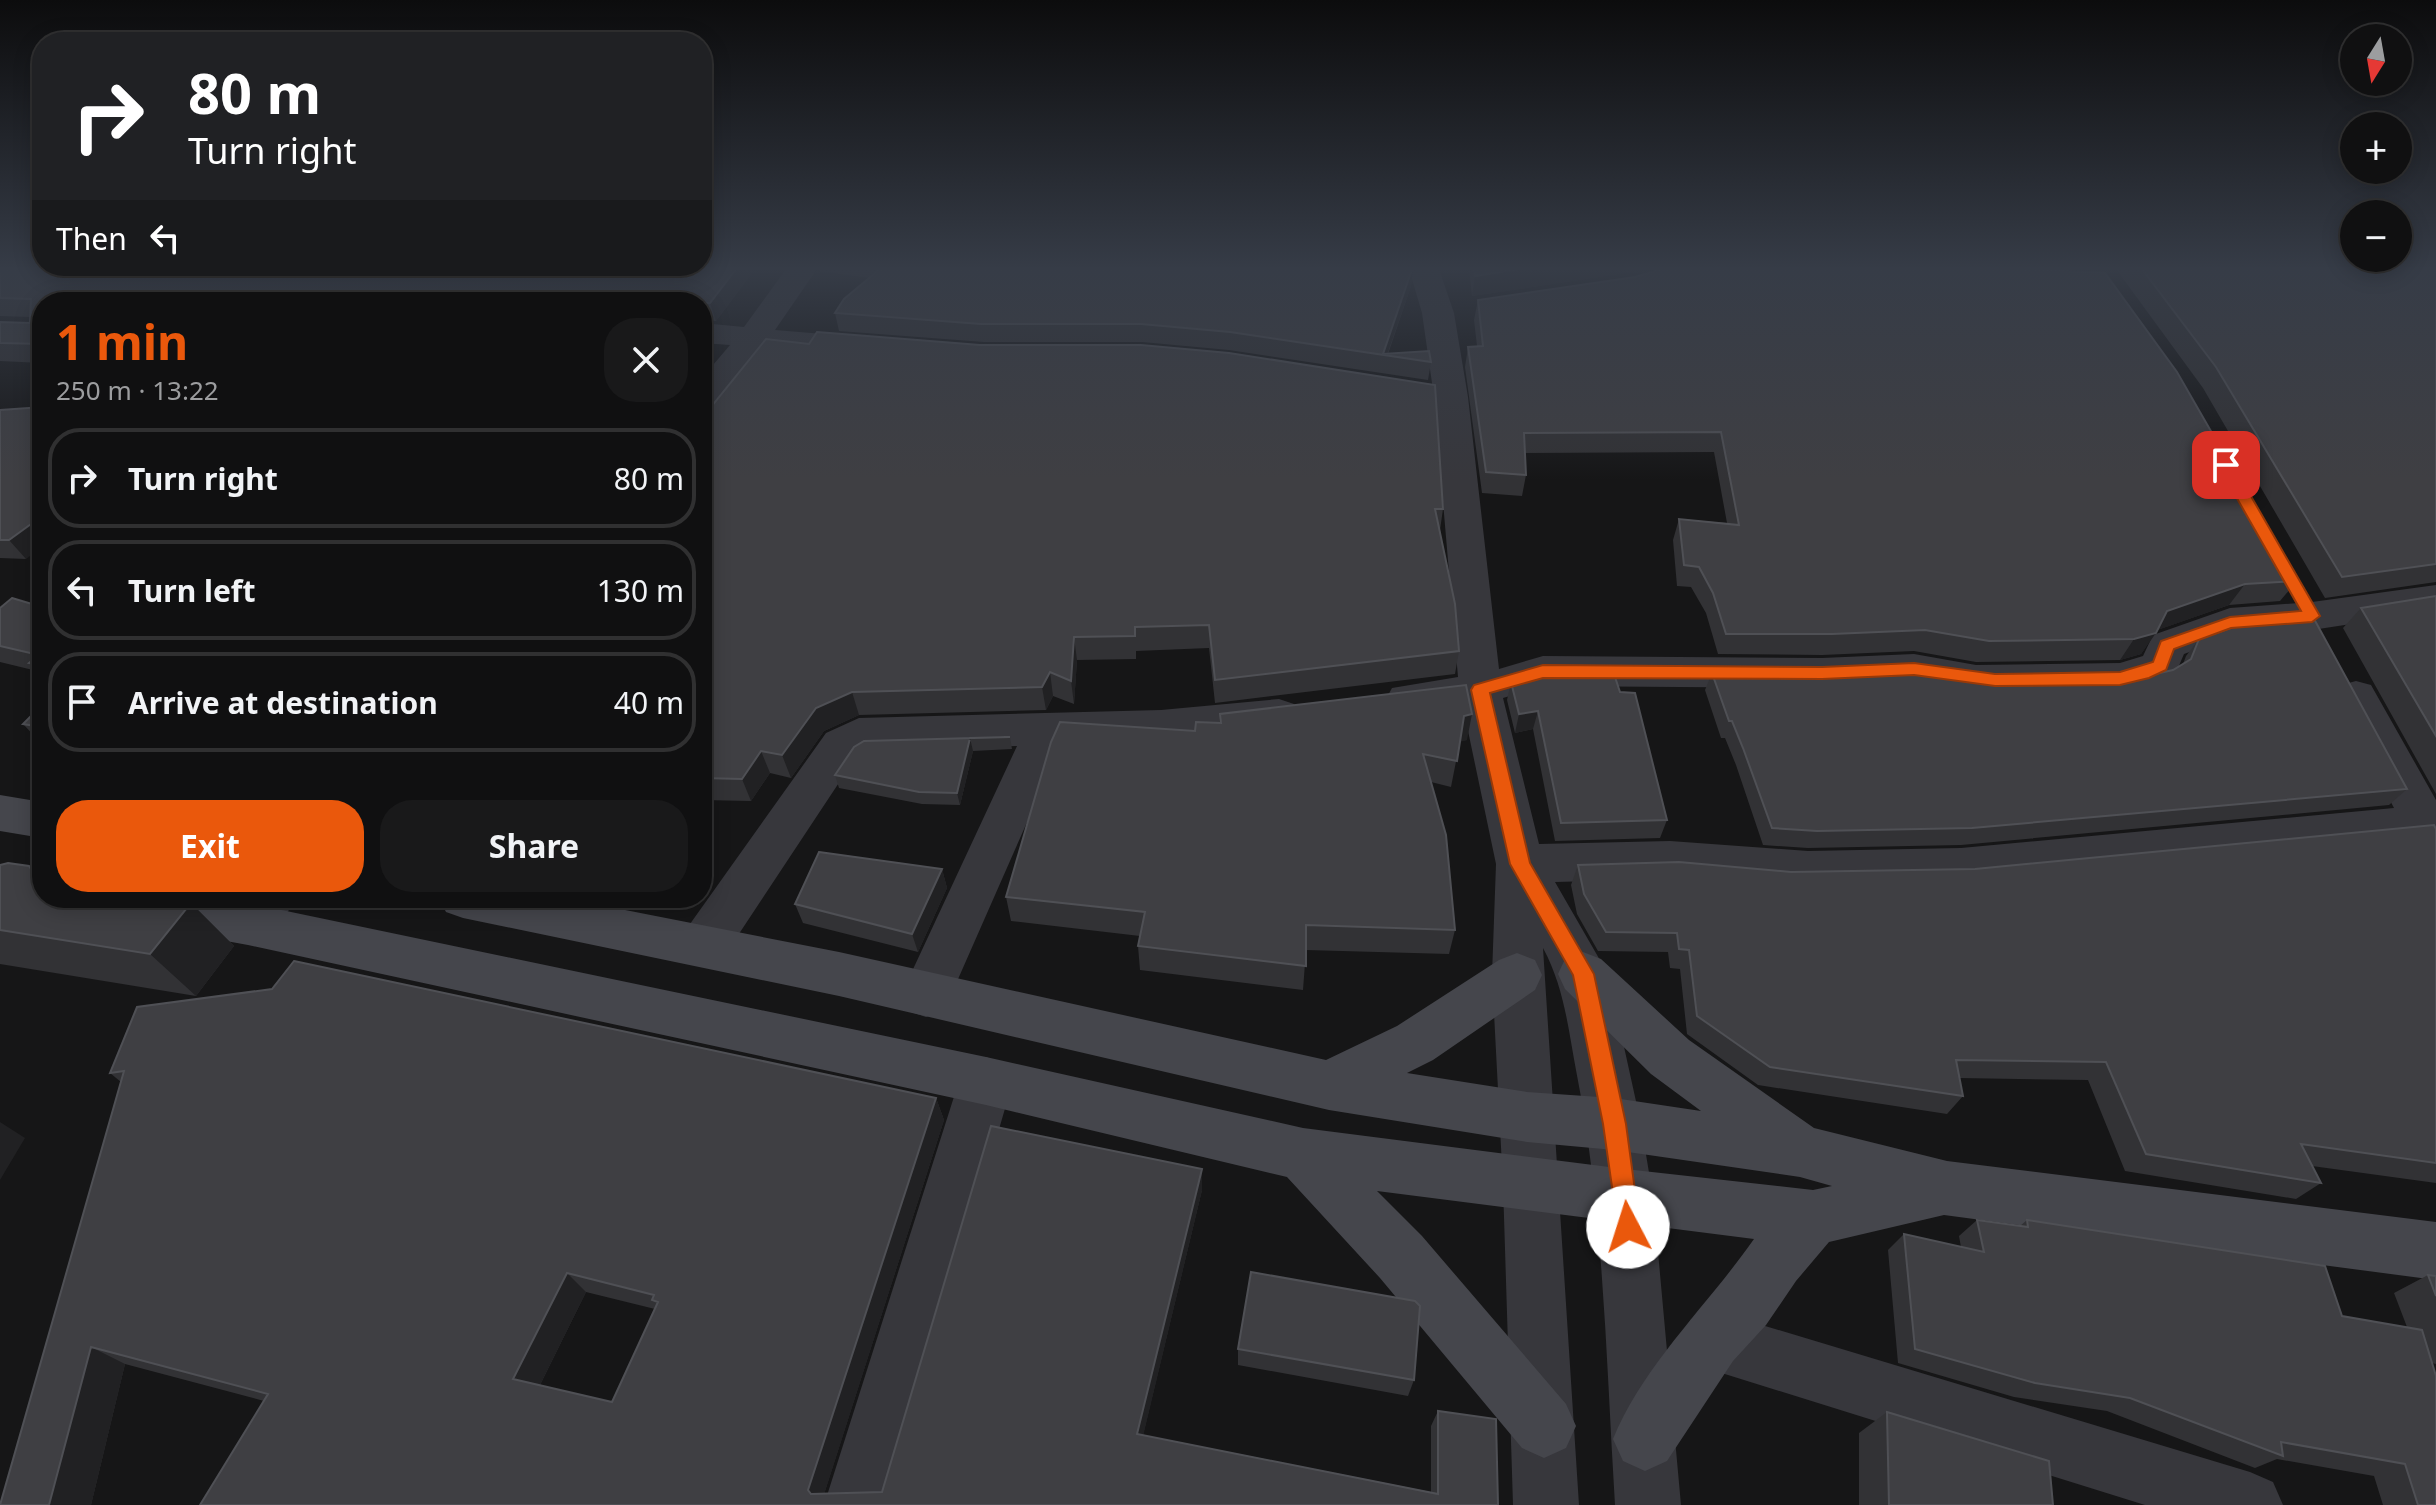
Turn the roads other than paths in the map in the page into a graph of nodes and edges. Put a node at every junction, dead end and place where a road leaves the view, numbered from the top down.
1 (752, 339) edge
2 (755, 339) edge
3 (1447, 339) edge
4 (896, 350) edge
5 (712, 387) edge
6 (2436, 598) edge
7 (2320, 630) junction
8 (1480, 690) junction
9 (1374, 703) edge
10 (1314, 711) edge
11 (1046, 730) junction
12 (0, 813) edge
13 (32, 818) edge
14 (2431, 833) edge
15 (1520, 864) junction
16 (223, 908) edge
17 (513, 908) edge
18 (260, 911) edge
19 (703, 946) junction
20 (1583, 974) junction
21 (1517, 975) junction
22 (926, 995) junction
23 (986, 1081) junction
24 (1329, 1085) junction
25 (1527, 1117) junction
26 (1614, 1124) junction
27 (1800, 1151) junction
28 (1303, 1154) junction
29 (1531, 1185) junction
30 (1947, 1188) junction
31 (1625, 1197) junction
32 (1813, 1218) junction
33 (2436, 1251) edge
34 (1712, 1340) junction
35 (1544, 1426) junction
36 (1645, 1439) junction
37 (857, 1505) edge
38 (1546, 1505) edge
39 (1648, 1505) edge
40 (2250, 1505) edge

1 - 5 street
2 - 4 street
3 - 8 street
6 - 7 street
7 - 8 street
7 - 14 street
8 - 9 street
8 - 15 street
10 - 11 street
11 - 19 street
11 - 22 street
12 - 13 street
14 - 15 street
15 - 20 street
15 - 21 street
16 - 18 street
17 - 19 street
18 - 23 street
19 - 22 street
20 - 26 street
20 - 27 street
21 - 24 street
21 - 25 street
22 - 24 street
23 - 28 street
23 - 37 street
24 - 25 street
25 - 26 street
25 - 29 street
26 - 27 street
26 - 31 street
27 - 30 street
28 - 29 street
28 - 35 street
29 - 31 street
29 - 35 street
30 - 32 street
30 - 33 street
31 - 32 street
31 - 36 street
32 - 34 street
34 - 36 street
34 - 40 street
35 - 38 street
36 - 39 street

